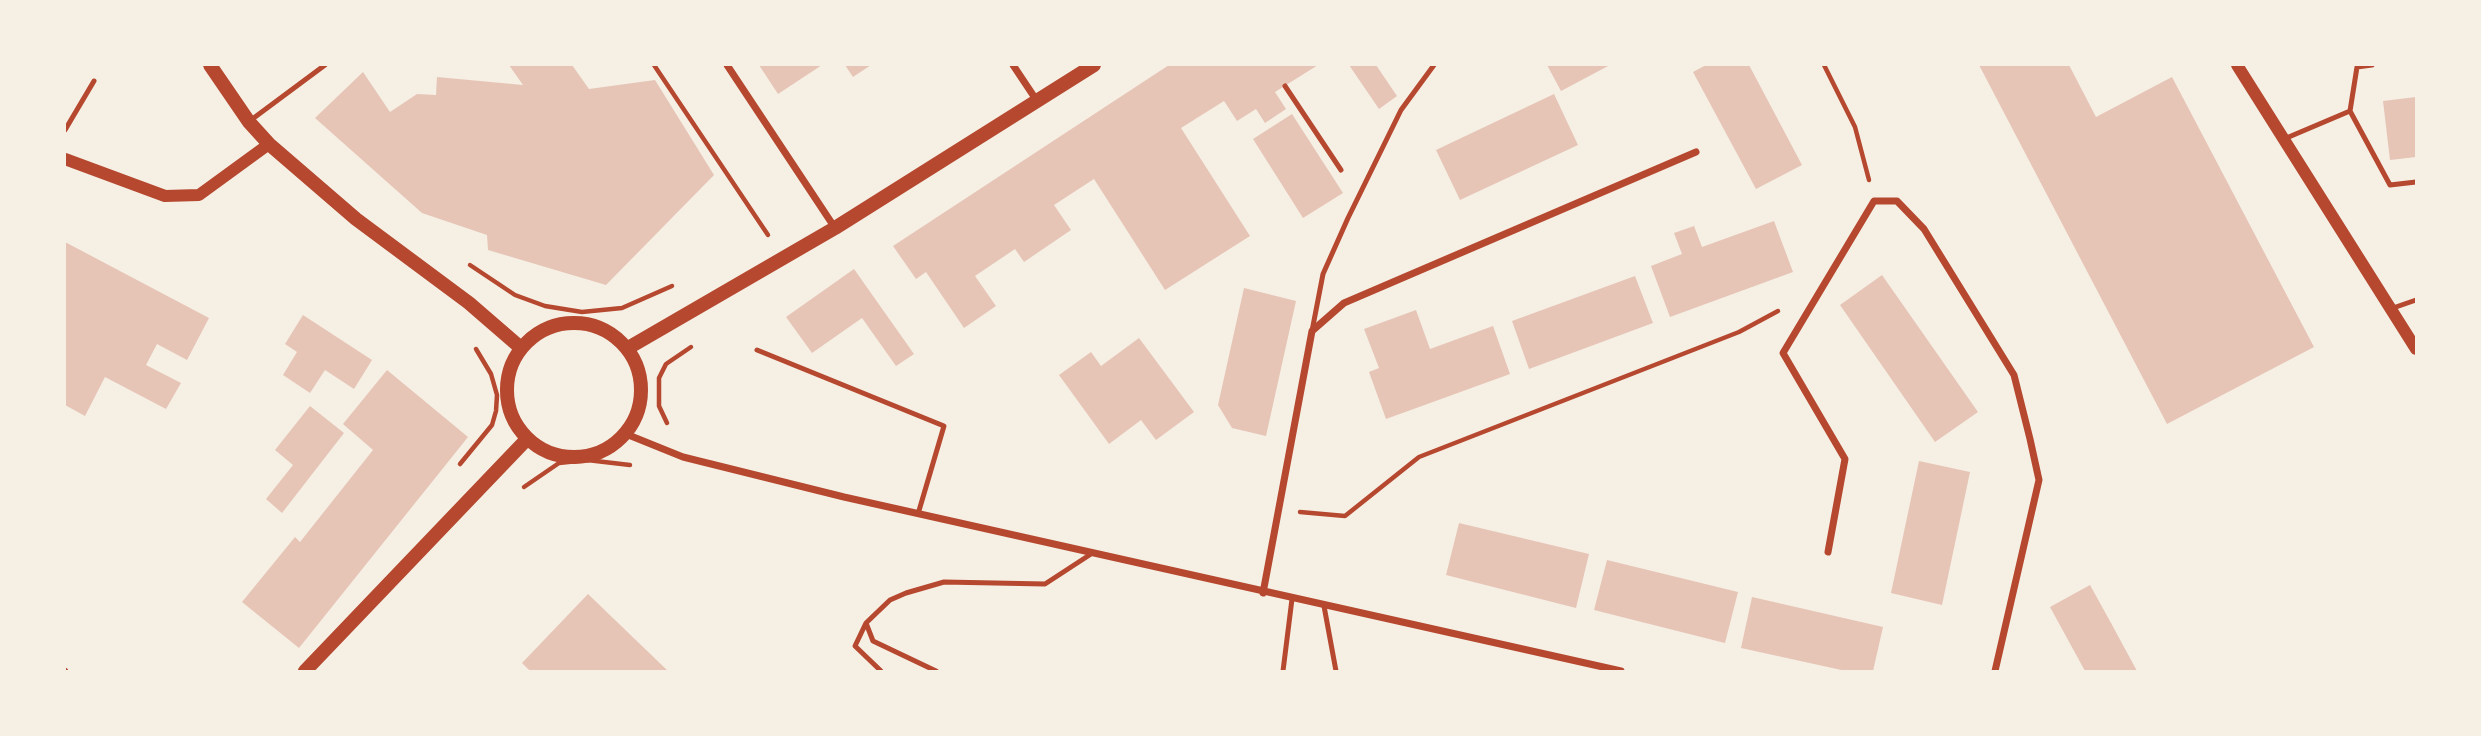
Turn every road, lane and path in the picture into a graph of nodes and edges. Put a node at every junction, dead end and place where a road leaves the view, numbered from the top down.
1 (210, 65) edge
2 (325, 65) edge
3 (654, 65) edge
4 (727, 65) edge
5 (1013, 65) edge
6 (1094, 65) edge
7 (1434, 65) edge
8 (1824, 65) edge
9 (2236, 65) edge
10 (2372, 65) edge
11 (94, 81) dead end
12 (1285, 86) dead end
13 (1037, 100) junction
14 (2350, 111) junction
15 (249, 122) junction
16 (65, 130) edge
17 (2284, 139) junction
18 (269, 144) junction
19 (1696, 152) dead end
20 (65, 159) edge
21 (1341, 170) dead end
22 (2416, 182) edge
23 (1874, 201) junction
24 (835, 229) junction
25 (768, 235) dead end
26 (486, 276) dead end
27 (674, 286) dead end
28 (1822, 287) junction
29 (2416, 300) edge
30 (2391, 308) junction
31 (1312, 331) junction
32 (696, 344) dead end
33 (2416, 347) edge
34 (474, 348) dead end
35 (521, 348) junction
36 (628, 348) junction
37 (757, 350) dead end
38 (671, 426) dead end
39 (626, 434) junction
40 (527, 439) junction
41 (460, 464) dead end
42 (636, 466) dead end
43 (520, 492) dead end
44 (1279, 510) junction
45 (918, 514) junction
46 (1828, 552) dead end
47 (1091, 554) junction
48 (1263, 593) junction
49 (1292, 599) junction
50 (1324, 606) junction
51 (866, 623) junction
52 (305, 671) edge
53 (881, 671) edge
54 (936, 671) edge
55 (1283, 671) edge
56 (1336, 671) edge
57 (1621, 671) edge
58 (1995, 671) edge

1 - 15 main road
2 - 15 lane
3 - 25 path
4 - 24 street
5 - 13 street
6 - 13 main road
7 - 31 lane
8 - 23 path
9 - 17 street
10 - 14 lane
11 - 16 lane
12 - 21 lane
13 - 24 main road
14 - 17 lane
14 - 22 lane
15 - 18 main road
17 - 30 street
18 - 20 street
18 - 35 main road
19 - 31 street
23 - 28 street
23 - 58 street
24 - 36 main road
26 - 27 path
28 - 44 path
28 - 46 street
29 - 30 lane
30 - 33 street
31 - 44 street
32 - 38 path
34 - 41 path
35 - 36 main road
35 - 40 main road
36 - 39 main road
37 - 45 lane
39 - 40 main road
39 - 45 street
40 - 52 main road
42 - 43 path
44 - 48 street
45 - 47 street
47 - 48 street
47 - 51 lane
48 - 49 street
49 - 50 street
49 - 55 lane
50 - 56 lane
50 - 57 street
51 - 53 lane
51 - 54 lane

